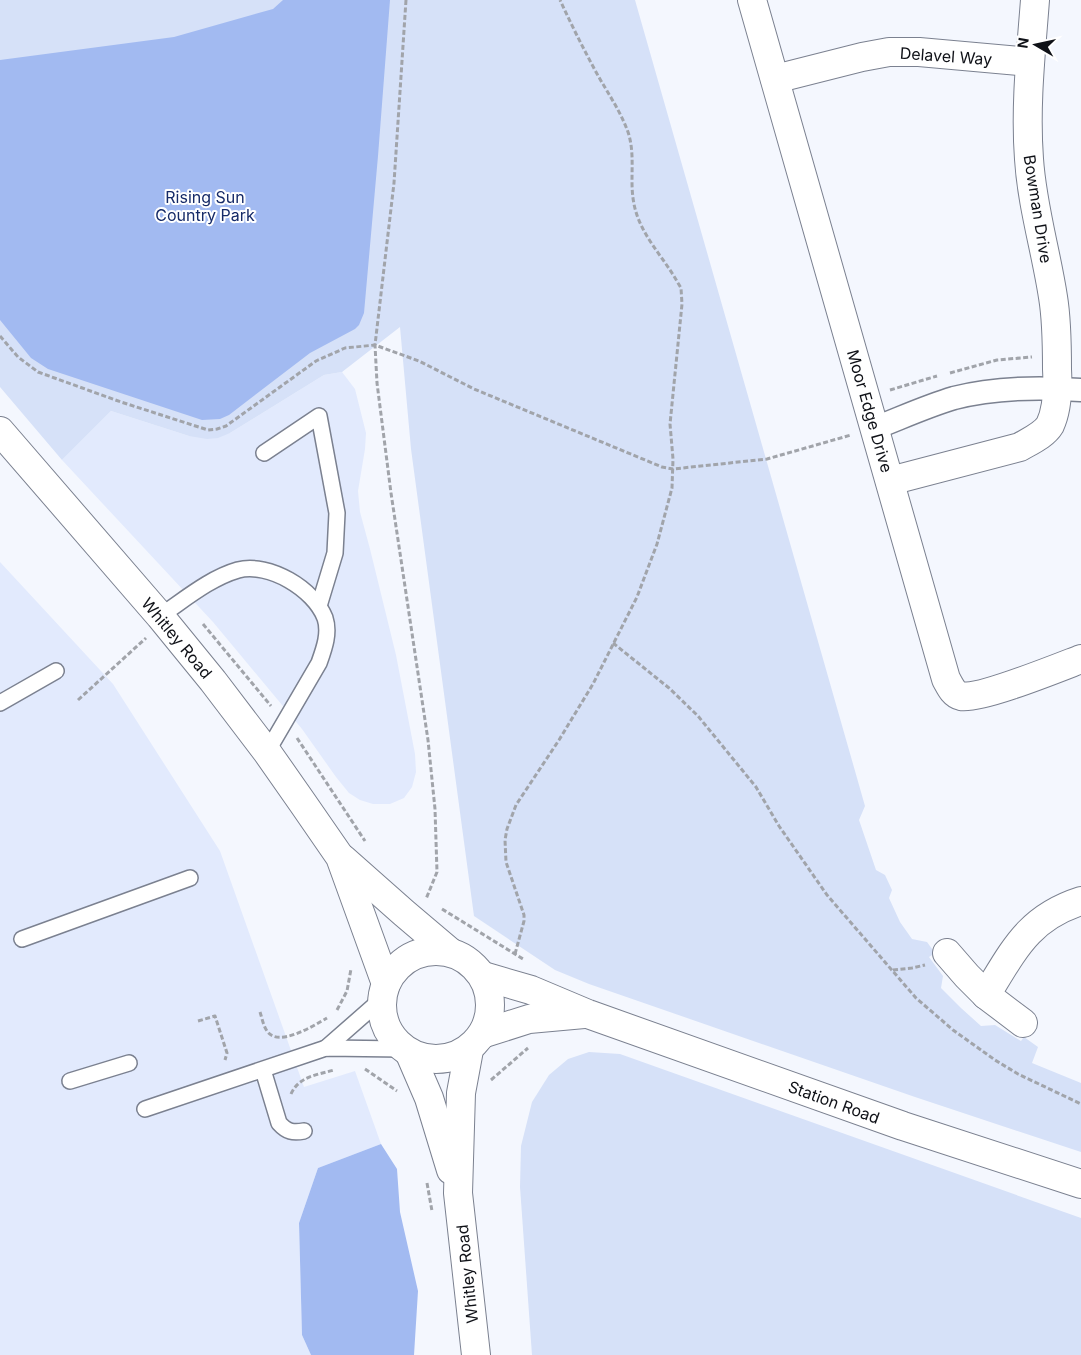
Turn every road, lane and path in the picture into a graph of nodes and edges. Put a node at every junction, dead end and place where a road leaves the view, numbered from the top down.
1 (406, 0) edge
2 (560, 0) edge
3 (752, 0) edge
4 (1035, 0) edge
5 (1030, 62) junction
6 (775, 79) junction
7 (0, 336) edge
8 (375, 345) junction
9 (1069, 389) edge
10 (875, 428) junction
11 (0, 432) edge
12 (264, 452) dead end
13 (673, 469) junction
14 (890, 481) junction
15 (319, 606) junction
16 (155, 625) junction
17 (613, 643) junction
18 (1081, 659) edge
19 (56, 671) dead end
20 (78, 700) dead end
21 (0, 703) edge
22 (267, 752) junction
23 (340, 856) junction
24 (190, 878) dead end
25 (1081, 901) edge
26 (413, 921) junction
27 (22, 939) dead end
28 (450, 952) junction
29 (947, 953) joint
30 (515, 954) dead end
31 (352, 961) dead end
32 (892, 970) junction
33 (483, 976) junction
34 (385, 991) junction
35 (986, 995) junction
36 (260, 1012) dead end
37 (588, 1014) junction
38 (198, 1021) dead end
39 (1023, 1023) dead end
40 (477, 1042) junction
41 (534, 1043) dead end
42 (326, 1048) junction
43 (407, 1051) junction
44 (225, 1060) dead end
45 (129, 1063) dead end
46 (359, 1064) dead end
47 (340, 1068) dead end
48 (263, 1070) junction
49 (70, 1082) dead end
50 (489, 1082) dead end
51 (401, 1093) dead end
52 (291, 1101) dead end
53 (1081, 1104) edge
54 (145, 1109) dead end
55 (304, 1131) dead end
56 (426, 1179) dead end
57 (1081, 1184) edge
58 (458, 1193) junction
59 (432, 1216) dead end
60 (476, 1355) edge

1 - 8 path
2 - 13 path
3 - 6 main road, Moor Edge Drive
4 - 5 main road, Bowman Drive
5 - 6 main road, Delavel Way
5 - 9 main road, Bowman Drive
6 - 10 main road, Moor Edge Drive
7 - 8 path
8 - 13 path
8 - 26 path
9 - 10 street
9 - 14 main road, Bowman Drive
10 - 13 path
10 - 14 main road, Moor Edge Drive
11 - 16 main road, Whitley Road
12 - 15 lane
13 - 17 path
14 - 18 main road, Moor Edge Drive
15 - 16 lane
15 - 22 lane
16 - 20 path
16 - 22 main road, Whitley Road
17 - 30 path
17 - 32 path
19 - 21 lane
22 - 23 main road, Whitley Road
23 - 26 main road, Whitley Road
23 - 34 main road, Whitley Road
24 - 27 lane
25 - 35 main road
26 - 28 main road, Whitley Road
28 - 33 main road
28 - 34 main road
29 - 32 path
29 - 35 main road
31 - 36 path
32 - 53 path
33 - 37 main road, Station Road
33 - 40 main road
34 - 42 lane
34 - 43 main road
35 - 39 main road
37 - 40 main road, Station Road
37 - 57 main road, Station Road
38 - 44 path
40 - 43 main road
40 - 58 main road, Whitley Road
41 - 50 path
42 - 43 lane
42 - 48 lane
43 - 58 main road, Whitley Road
45 - 49 lane
46 - 51 path
47 - 52 path
48 - 54 lane
48 - 55 lane
56 - 59 path
58 - 60 main road, Whitley Road

